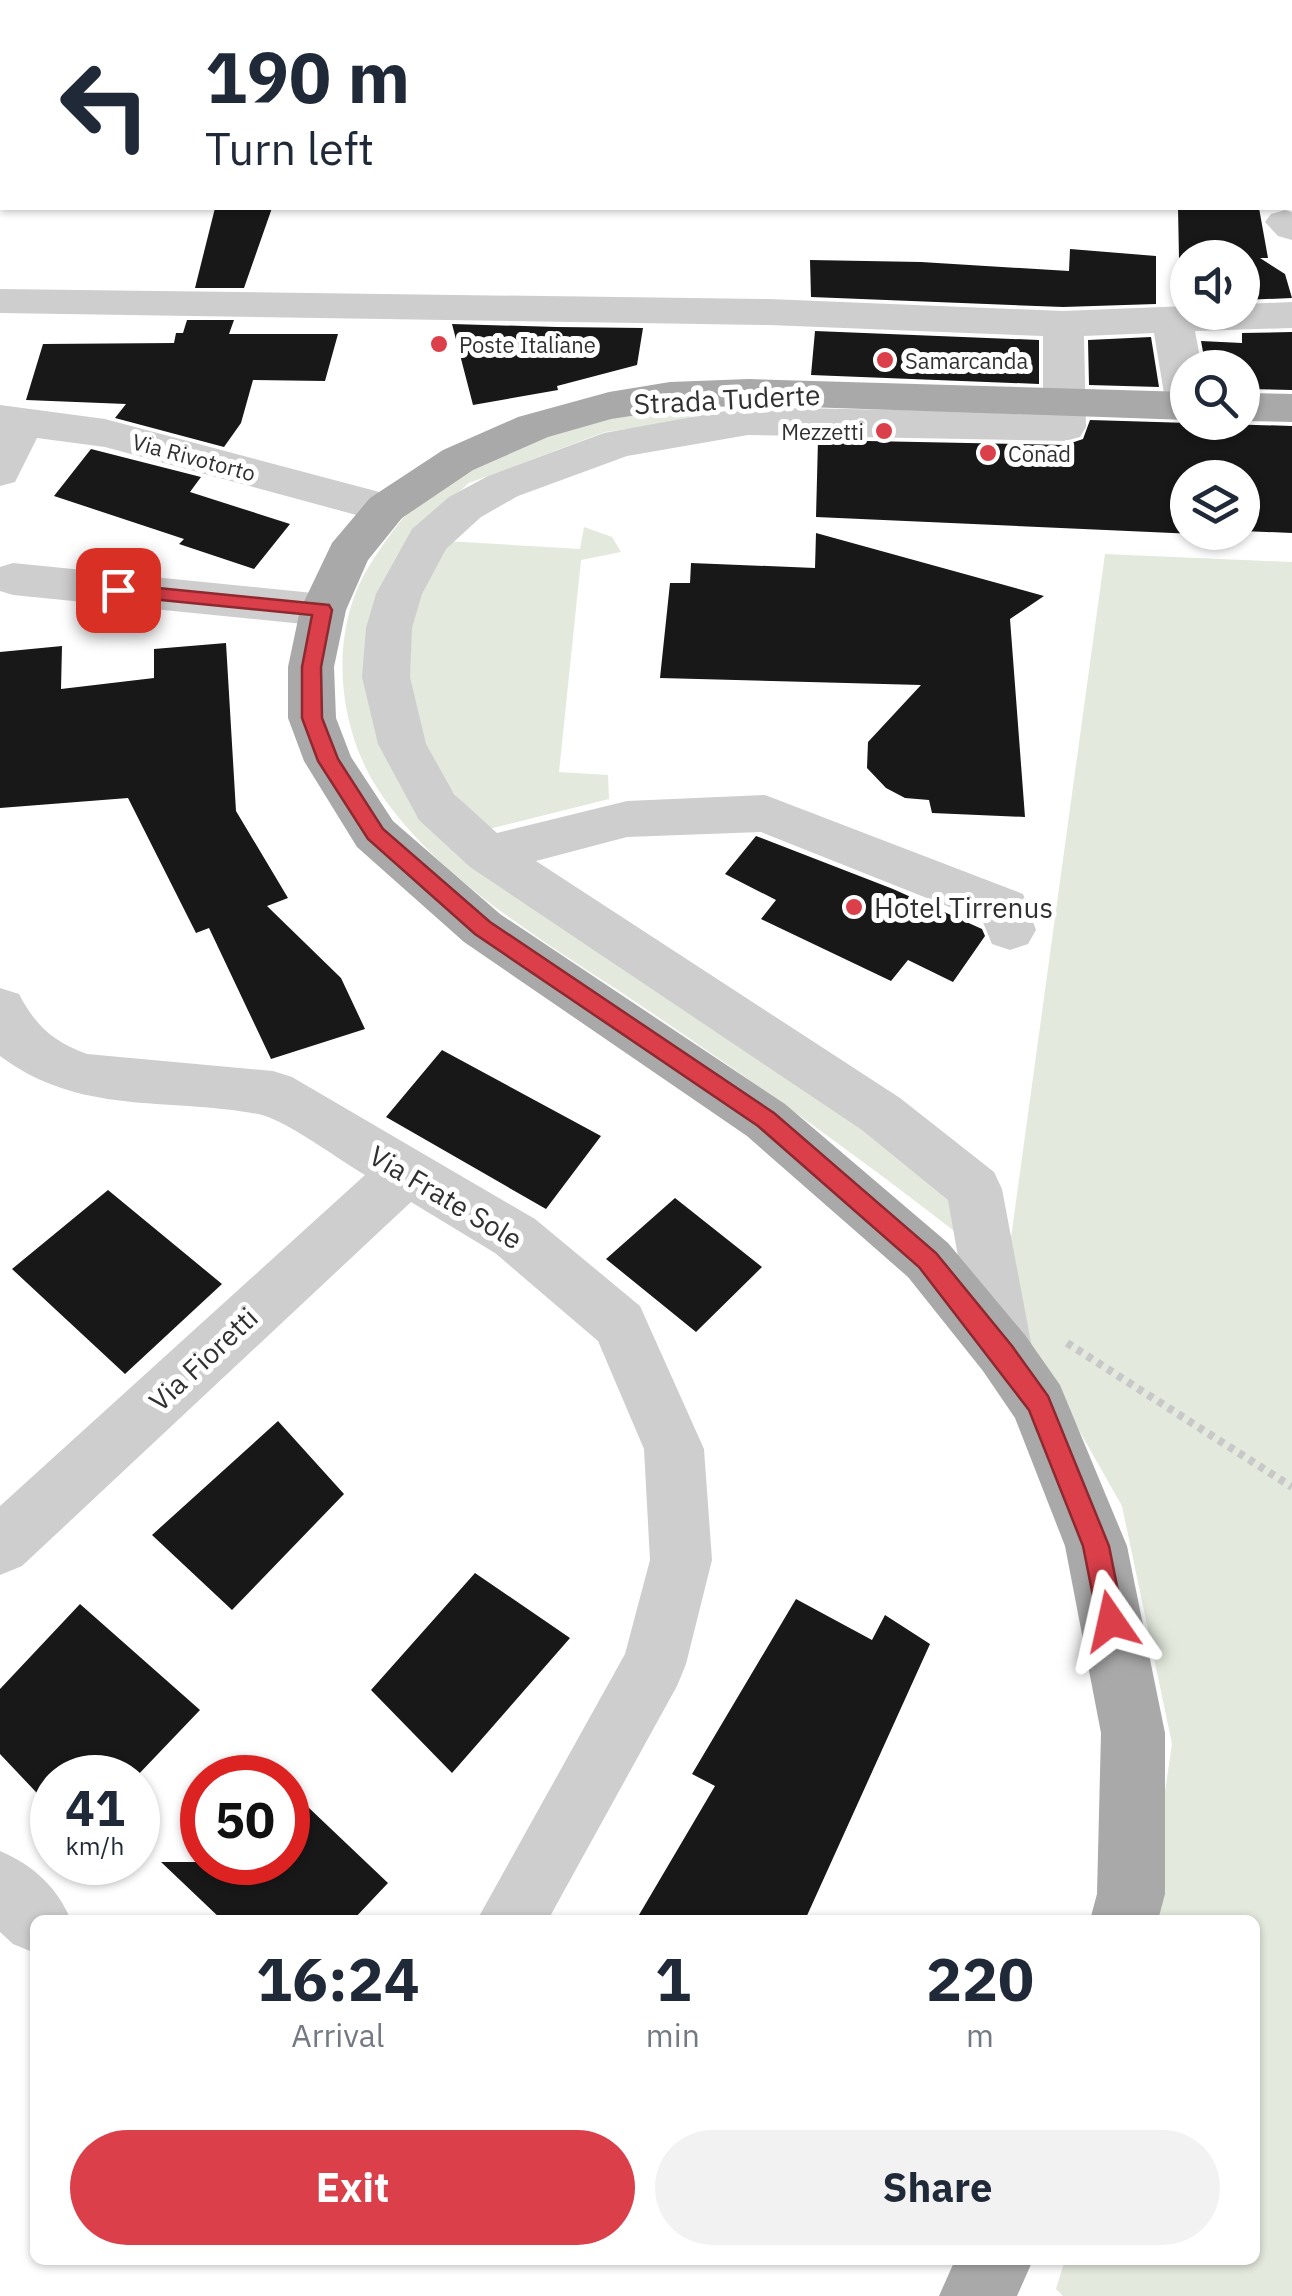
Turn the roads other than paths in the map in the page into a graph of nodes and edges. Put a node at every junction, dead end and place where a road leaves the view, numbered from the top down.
1 (0, 301) edge
2 (1285, 313) edge
3 (1260, 315) edge
4 (1170, 322) edge
5 (1063, 324) junction
6 (1066, 403) junction
7 (1170, 406) edge
8 (749, 407) junction
9 (1260, 407) edge
10 (1292, 408) edge
11 (12, 420) edge
12 (0, 472) edge
13 (386, 508) junction
14 (13, 579) dead end
15 (323, 610) junction
16 (488, 854) junction
17 (1010, 930) dead end
18 (0, 1009) edge
19 (406, 1172) junction
20 (1004, 1354) junction
21 (0, 1546) edge
22 (0, 1885) edge
23 (32, 1915) edge
24 (514, 1915) edge
25 (1125, 1915) edge
26 (993, 2265) edge
27 (976, 2296) edge

1 - 5 street
2 - 3 street
4 - 5 street
5 - 6 street
6 - 7 main road, Strada Tuderte
6 - 8 main road, Strada Tuderte
8 - 13 main road, Strada Tuderte
8 - 16 street
9 - 10 main road
11 - 12 street
11 - 13 street, Via Rivotorto
13 - 15 main road, Strada Tuderte
14 - 15 street
15 - 20 main road, Strada Tuderte
16 - 17 street
16 - 20 street
18 - 19 street, Via Frate Sole
19 - 21 street, Via Fioretti
19 - 24 street, Via Frate Sole
20 - 25 main road, Strada Tuderte
22 - 23 street
26 - 27 main road

